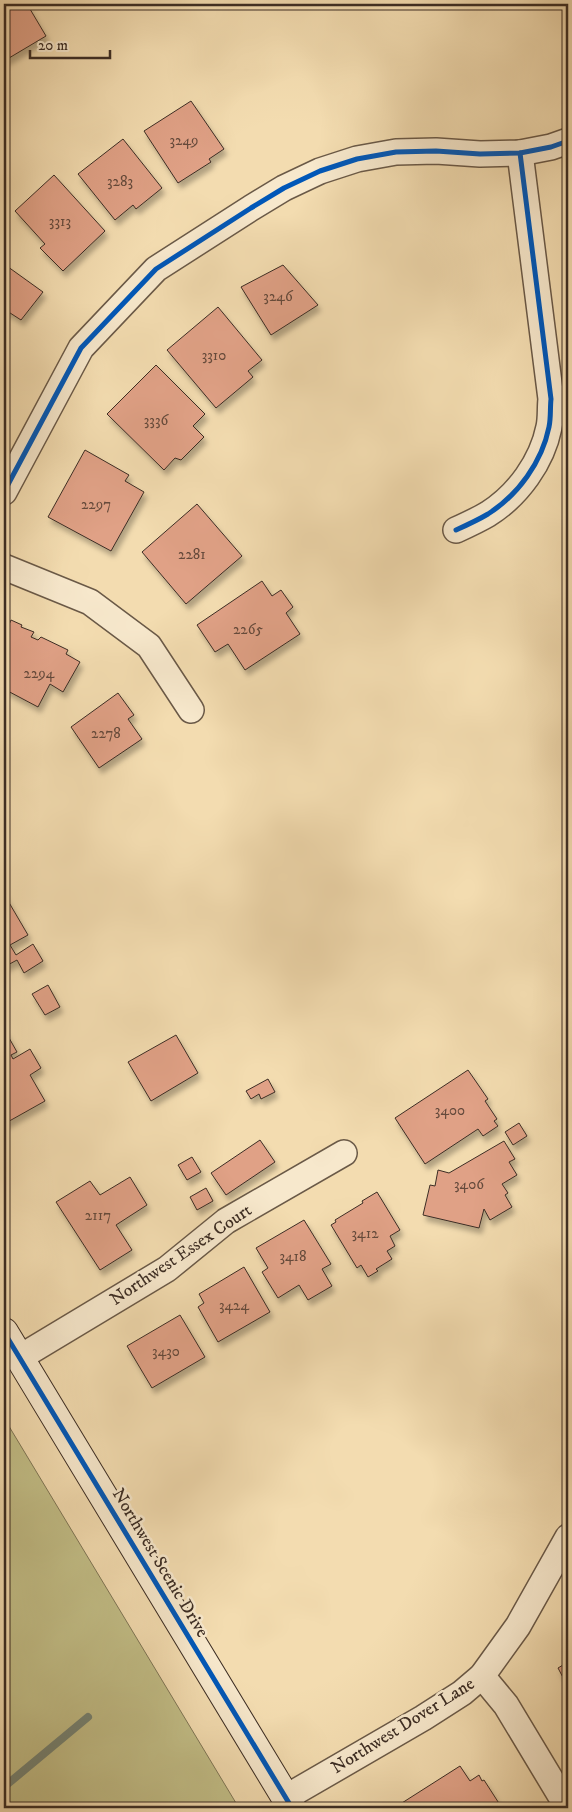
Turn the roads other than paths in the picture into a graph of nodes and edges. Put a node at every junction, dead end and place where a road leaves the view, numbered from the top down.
1 (568, 141) edge
2 (520, 153) junction
3 (4, 492) edge
4 (456, 530) dead end
5 (4, 567) edge
6 (191, 710) dead end
7 (344, 1153) dead end
8 (4, 1332) edge
9 (19, 1358) junction
10 (568, 1537) edge
11 (482, 1676) junction
12 (288, 1803) edge
13 (568, 1808) edge

1 - 2 street
2 - 3 street
2 - 4 street
5 - 6 street
7 - 9 street, Northwest Essex Court
8 - 9 main road, Northwest Scenic Drive
9 - 12 main road, Northwest Scenic Drive
10 - 11 street, Northwest Dover Lane
11 - 12 street, Northwest Dover Lane
11 - 13 street

